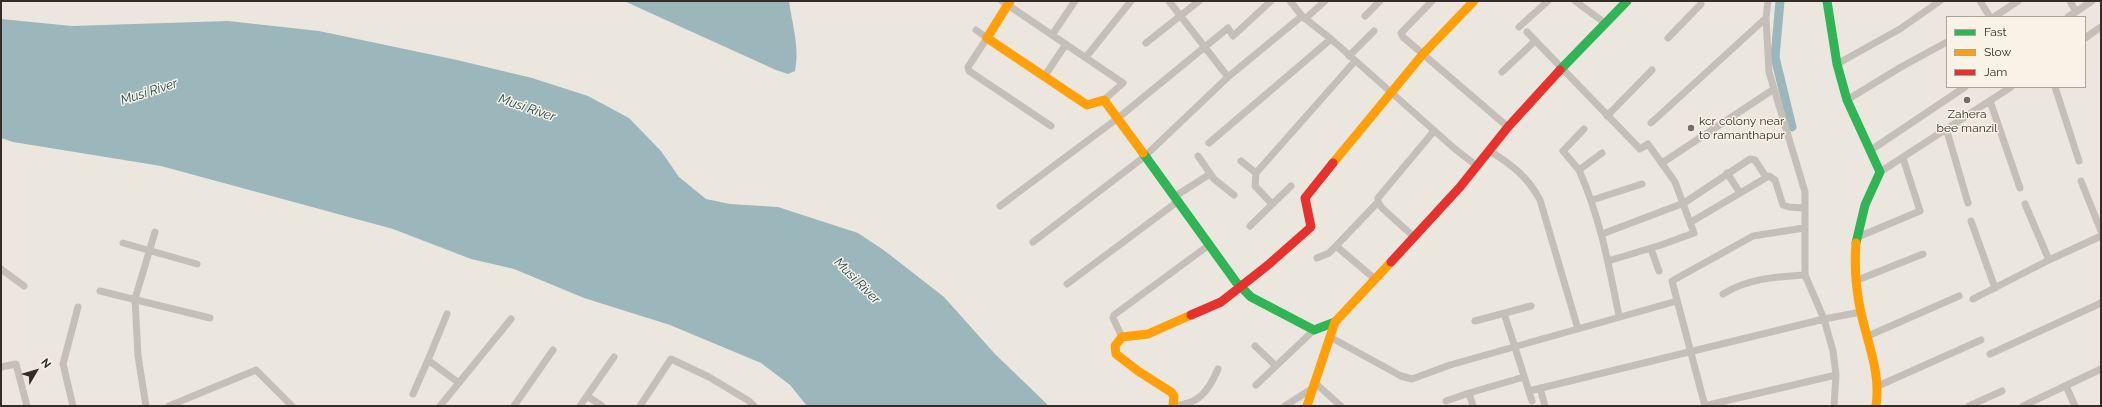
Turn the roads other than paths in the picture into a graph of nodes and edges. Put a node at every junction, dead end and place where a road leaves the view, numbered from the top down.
1 (1075, 1) edge
2 (1131, 1) edge
3 (1169, 1) edge
4 (1198, 1) edge
5 (1271, 1) edge
6 (1290, 1) edge
7 (1325, 1) edge
8 (1380, 1) edge
9 (1432, 1) edge
10 (1474, 1) edge
11 (1548, 1) edge
12 (1575, 1) edge
13 (1627, 1) edge
14 (1768, 1) edge
15 (1828, 1) edge
16 (1940, 1) edge
17 (1980, 1) edge
18 (2018, 1) edge
19 (2070, 1) edge
20 (2092, 1) edge
21 (1007, 2) edge
22 (1701, 2) edge
23 (2076, 12) junction
24 (1179, 15) junction
25 (1365, 16) dead end
26 (1989, 16) edge
27 (1996, 16) edge
28 (2070, 16) edge
29 (1303, 18) junction
30 (1766, 18) junction
31 (1605, 23) junction
32 (1519, 27) dead end
33 (2101, 27) edge
34 (976, 30) dead end
35 (1374, 31) dead end
36 (1527, 32) dead end
37 (1052, 35) junction
38 (2086, 37) edge
39 (987, 38) junction
40 (1668, 38) dead end
41 (1332, 39) junction
42 (1535, 42) junction
43 (1146, 43) dead end
44 (1946, 43) edge
45 (1066, 44) junction
46 (1203, 47) junction
47 (1423, 54) junction
48 (1349, 56) junction
49 (1086, 57) junction
50 (1354, 61) junction
51 (1837, 64) junction
52 (1561, 68) junction
53 (1652, 70) dead end
54 (1502, 72) dead end
55 (1044, 77) junction
56 (1228, 78) junction
57 (1964, 88) edge
58 (2009, 88) edge
59 (2056, 88) edge
60 (1774, 89) junction
61 (1391, 93) junction
62 (1104, 100) junction
63 (1847, 100) junction
64 (1990, 100) junction
65 (1607, 116) junction
66 (1118, 118) junction
67 (1651, 123) dead end
68 (1052, 126) dead end
69 (1508, 127) junction
70 (1946, 128) junction
71 (1584, 129) dead end
72 (1434, 131) junction
73 (1209, 143) dead end
74 (1871, 150) junction
75 (1490, 151) junction
76 (1602, 153) dead end
77 (1198, 156) dead end
78 (1144, 157) junction
79 (1903, 158) junction
80 (1241, 161) dead end
81 (2079, 161) dead end
82 (1662, 163) junction
83 (1477, 166) junction
84 (1579, 170) junction
85 (1880, 172) junction
86 (1256, 173) junction
87 (1728, 173) junction
88 (1210, 174) junction
89 (1766, 177) junction
90 (2082, 181) dead end
91 (1642, 184) dead end
92 (1291, 186) dead end
93 (2020, 188) dead end
94 (1740, 193) junction
95 (1234, 195) dead end
96 (1175, 199) junction
97 (1592, 200) junction
98 (1378, 202) junction
99 (1684, 203) junction
100 (1968, 203) dead end
101 (1272, 204) junction
102 (2025, 204) dead end
103 (1000, 206) dead end
104 (1804, 208) junction
105 (1971, 221) dead end
106 (1691, 222) junction
107 (1250, 226) dead end
108 (1804, 228) junction
109 (2101, 231) edge
110 (155, 232) dead end
111 (1602, 234) junction
112 (1858, 236) junction
113 (2101, 236) edge
114 (1414, 237) junction
115 (1034, 242) dead end
116 (123, 243) dead end
117 (1209, 245) junction
118 (1336, 246) junction
119 (1651, 248) junction
120 (150, 251) junction
121 (1923, 254) dead end
122 (1317, 258) dead end
123 (2049, 260) junction
124 (1608, 261) junction
125 (197, 264) dead end
126 (1, 269) edge
127 (1659, 271) dead end
128 (1805, 275) junction
129 (1375, 279) junction
130 (1855, 281) junction
131 (1067, 284) dead end
132 (24, 286) dead end
133 (1241, 286) junction
134 (1995, 288) junction
135 (100, 291) dead end
136 (1723, 294) dead end
137 (1960, 296) dead end
138 (135, 299) junction
139 (1973, 299) dead end
140 (1677, 301) junction
141 (2101, 303) edge
142 (1531, 306) dead end
143 (78, 307) dead end
144 (1861, 312) junction
145 (1504, 313) junction
146 (447, 314) dead end
147 (1619, 316) junction
148 (210, 318) dead end
149 (1827, 318) junction
150 (512, 319) dead end
151 (1474, 321) dead end
152 (1334, 322) junction
153 (1578, 329) junction
154 (1314, 330) junction
155 (1868, 336) junction
156 (1122, 337) junction
157 (1330, 337) junction
158 (1981, 340) dead end
159 (1255, 346) dead end
160 (1514, 347) junction
161 (554, 350) dead end
162 (1690, 351) junction
163 (1990, 354) dead end
164 (614, 357) dead end
165 (428, 360) junction
166 (1276, 366) junction
167 (1, 367) edge
168 (1218, 369) dead end
169 (2101, 369) edge
170 (1836, 375) junction
171 (1524, 377) junction
172 (459, 384) junction
173 (1256, 385) dead end
174 (1313, 385) junction
175 (1878, 386) junction
176 (2066, 386) junction
177 (1540, 388) junction
178 (1529, 391) junction
179 (2002, 391) dead end
180 (413, 394) dead end
181 (1469, 394) junction
182 (587, 396) junction
183 (1446, 401) dead end
184 (1532, 401) dead end
185 (289, 405) edge
186 (27, 406) edge
187 (73, 406) edge
188 (146, 406) edge
189 (169, 406) edge
190 (440, 406) edge
191 (514, 406) edge
192 (580, 406) edge
193 (602, 406) edge
194 (640, 406) edge
195 (754, 406) edge
196 (1173, 406) edge
197 (1285, 406) edge
198 (1307, 406) edge
199 (1341, 406) edge
200 (1473, 406) edge
201 (1545, 406) edge
202 (1705, 406) edge
203 (1834, 406) edge
204 (1876, 406) edge
205 (1969, 406) edge
206 (2023, 406) edge
207 (2075, 406) edge

1 - 37 street
2 - 49 street
3 - 24 street
4 - 24 street
5 - 46 street
6 - 29 street
7 - 29 street
8 - 25 street
9 - 47 street
10 - 47 street
11 - 32 street
12 - 31 street
13 - 31 street
14 - 30 street
15 - 51 street
16 - 51 street
17 - 26 street
18 - 27 street
19 - 23 street
20 - 23 street
21 - 37 street
21 - 39 street
22 - 40 street
23 - 28 street
24 - 43 street
24 - 46 street
29 - 41 street
29 - 56 street
30 - 60 street
30 - 67 street
31 - 52 street
33 - 38 street
34 - 39 street
35 - 48 street
36 - 42 street
37 - 45 street
39 - 55 street
39 - 68 street
41 - 48 street
41 - 73 street
42 - 52 street
42 - 54 street
44 - 63 street
45 - 49 street
45 - 55 street
46 - 56 street
46 - 66 street
47 - 61 street
47 - 69 street
48 - 50 street
49 - 62 street
50 - 61 street
50 - 86 street
51 - 63 street
52 - 65 street
52 - 69 street
53 - 65 street
55 - 62 street
56 - 78 street
57 - 74 street
58 - 64 street
59 - 81 street
60 - 82 street
60 - 104 street
61 - 72 street
61 - 133 street
62 - 66 street
63 - 74 street
64 - 70 street
64 - 93 street
65 - 82 street
66 - 78 street
66 - 103 street
69 - 75 street
70 - 79 street
70 - 100 street
71 - 84 street
72 - 83 street
72 - 98 street
74 - 85 street
75 - 83 street
75 - 153 street
76 - 84 street
77 - 88 street
78 - 96 street
78 - 115 street
79 - 85 street
79 - 112 street
80 - 86 street
82 - 99 street
83 - 114 street
84 - 97 street
85 - 112 street
86 - 101 street
87 - 89 street
87 - 94 street
87 - 99 street
88 - 95 street
88 - 96 street
89 - 94 street
89 - 104 street
90 - 109 street
91 - 97 street
92 - 101 street
94 - 106 street
96 - 117 street
96 - 131 street
97 - 111 street
98 - 114 street
98 - 118 street
99 - 106 street
99 - 111 street
101 - 107 street
102 - 123 street
104 - 108 street
105 - 134 street
106 - 119 street
108 - 128 street
108 - 140 street
110 - 120 street
111 - 124 street
112 - 130 street
113 - 123 street
114 - 129 street
116 - 120 street
117 - 133 street
117 - 156 street
118 - 122 street
118 - 129 street
119 - 124 street
119 - 127 street
120 - 125 street
120 - 138 street
121 - 130 street
123 - 134 street
124 - 147 street
126 - 132 street
128 - 136 street
128 - 149 street
129 - 152 street
130 - 144 street
133 - 154 street
133 - 156 street
134 - 139 street
135 - 138 street
137 - 155 street
138 - 148 street
138 - 188 street
140 - 147 street
140 - 162 street
141 - 163 street
142 - 145 street
143 - 187 street
144 - 149 street
144 - 155 street
145 - 151 street
145 - 160 street
146 - 165 street
147 - 153 street
149 - 162 street
149 - 170 street
150 - 172 street
152 - 154 street
152 - 157 street
153 - 160 street
154 - 166 street
155 - 175 street
156 - 196 street
157 - 160 street
157 - 174 street
158 - 175 street
159 - 166 street
160 - 171 street
161 - 191 street
162 - 177 street
162 - 202 street
164 - 182 street
165 - 172 street
165 - 180 street
166 - 173 street
167 - 186 street
168 - 196 street
169 - 176 street
170 - 202 street
170 - 203 street
171 - 178 street
171 - 181 street
172 - 190 street
174 - 197 street
174 - 198 street
174 - 199 street
175 - 204 street
176 - 206 street
176 - 207 street
177 - 178 street
177 - 201 street
178 - 184 street
179 - 205 street
181 - 183 street
181 - 200 street
182 - 192 street
182 - 193 street
185 - 189 street
194 - 195 street

